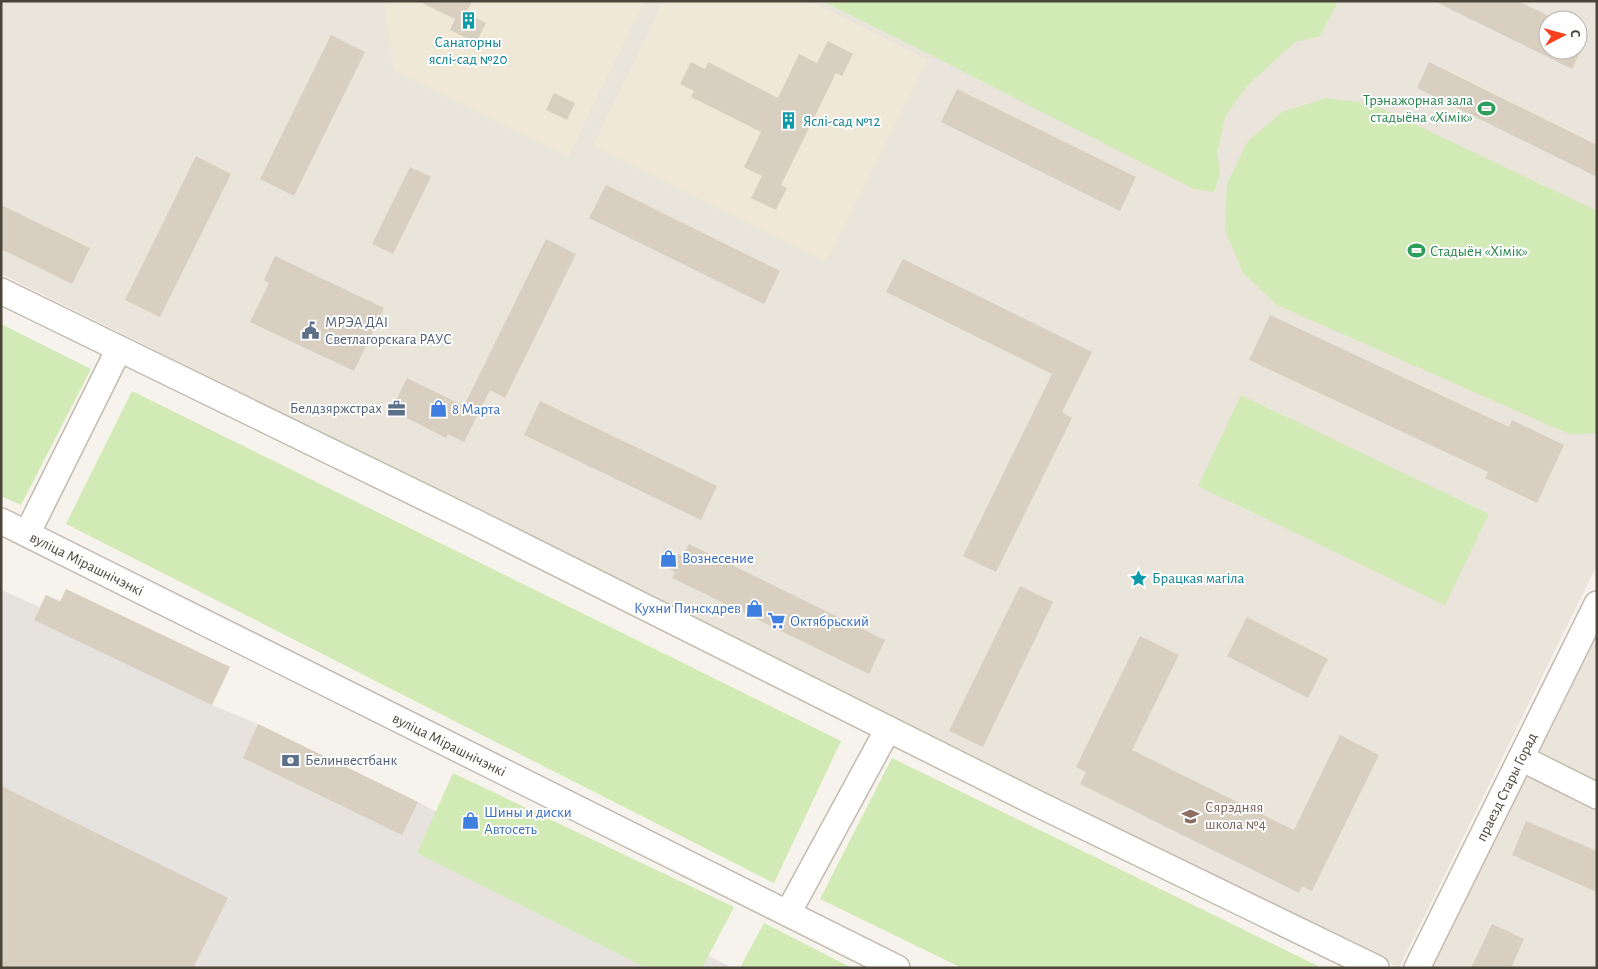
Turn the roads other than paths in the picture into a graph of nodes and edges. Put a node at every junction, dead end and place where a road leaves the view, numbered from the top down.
1 (1, 290) edge
2 (119, 350) junction
3 (1, 521) edge
4 (27, 534) junction
5 (1597, 604) edge
6 (888, 729) junction
7 (1521, 758) junction
8 (1597, 796) edge
9 (788, 913) junction
10 (897, 968) edge
11 (1376, 968) edge
12 (1418, 968) edge

1 - 2 street
2 - 4 street
2 - 6 street
3 - 4 street, вуліца Мірашнічэнкі
4 - 9 street, вуліца Мірашнічэнкі
5 - 7 street, праезд Стары Горад
6 - 9 street
6 - 11 street
7 - 8 street
7 - 12 street, праезд Стары Горад
9 - 10 street, вуліца Мірашнічэнкі

